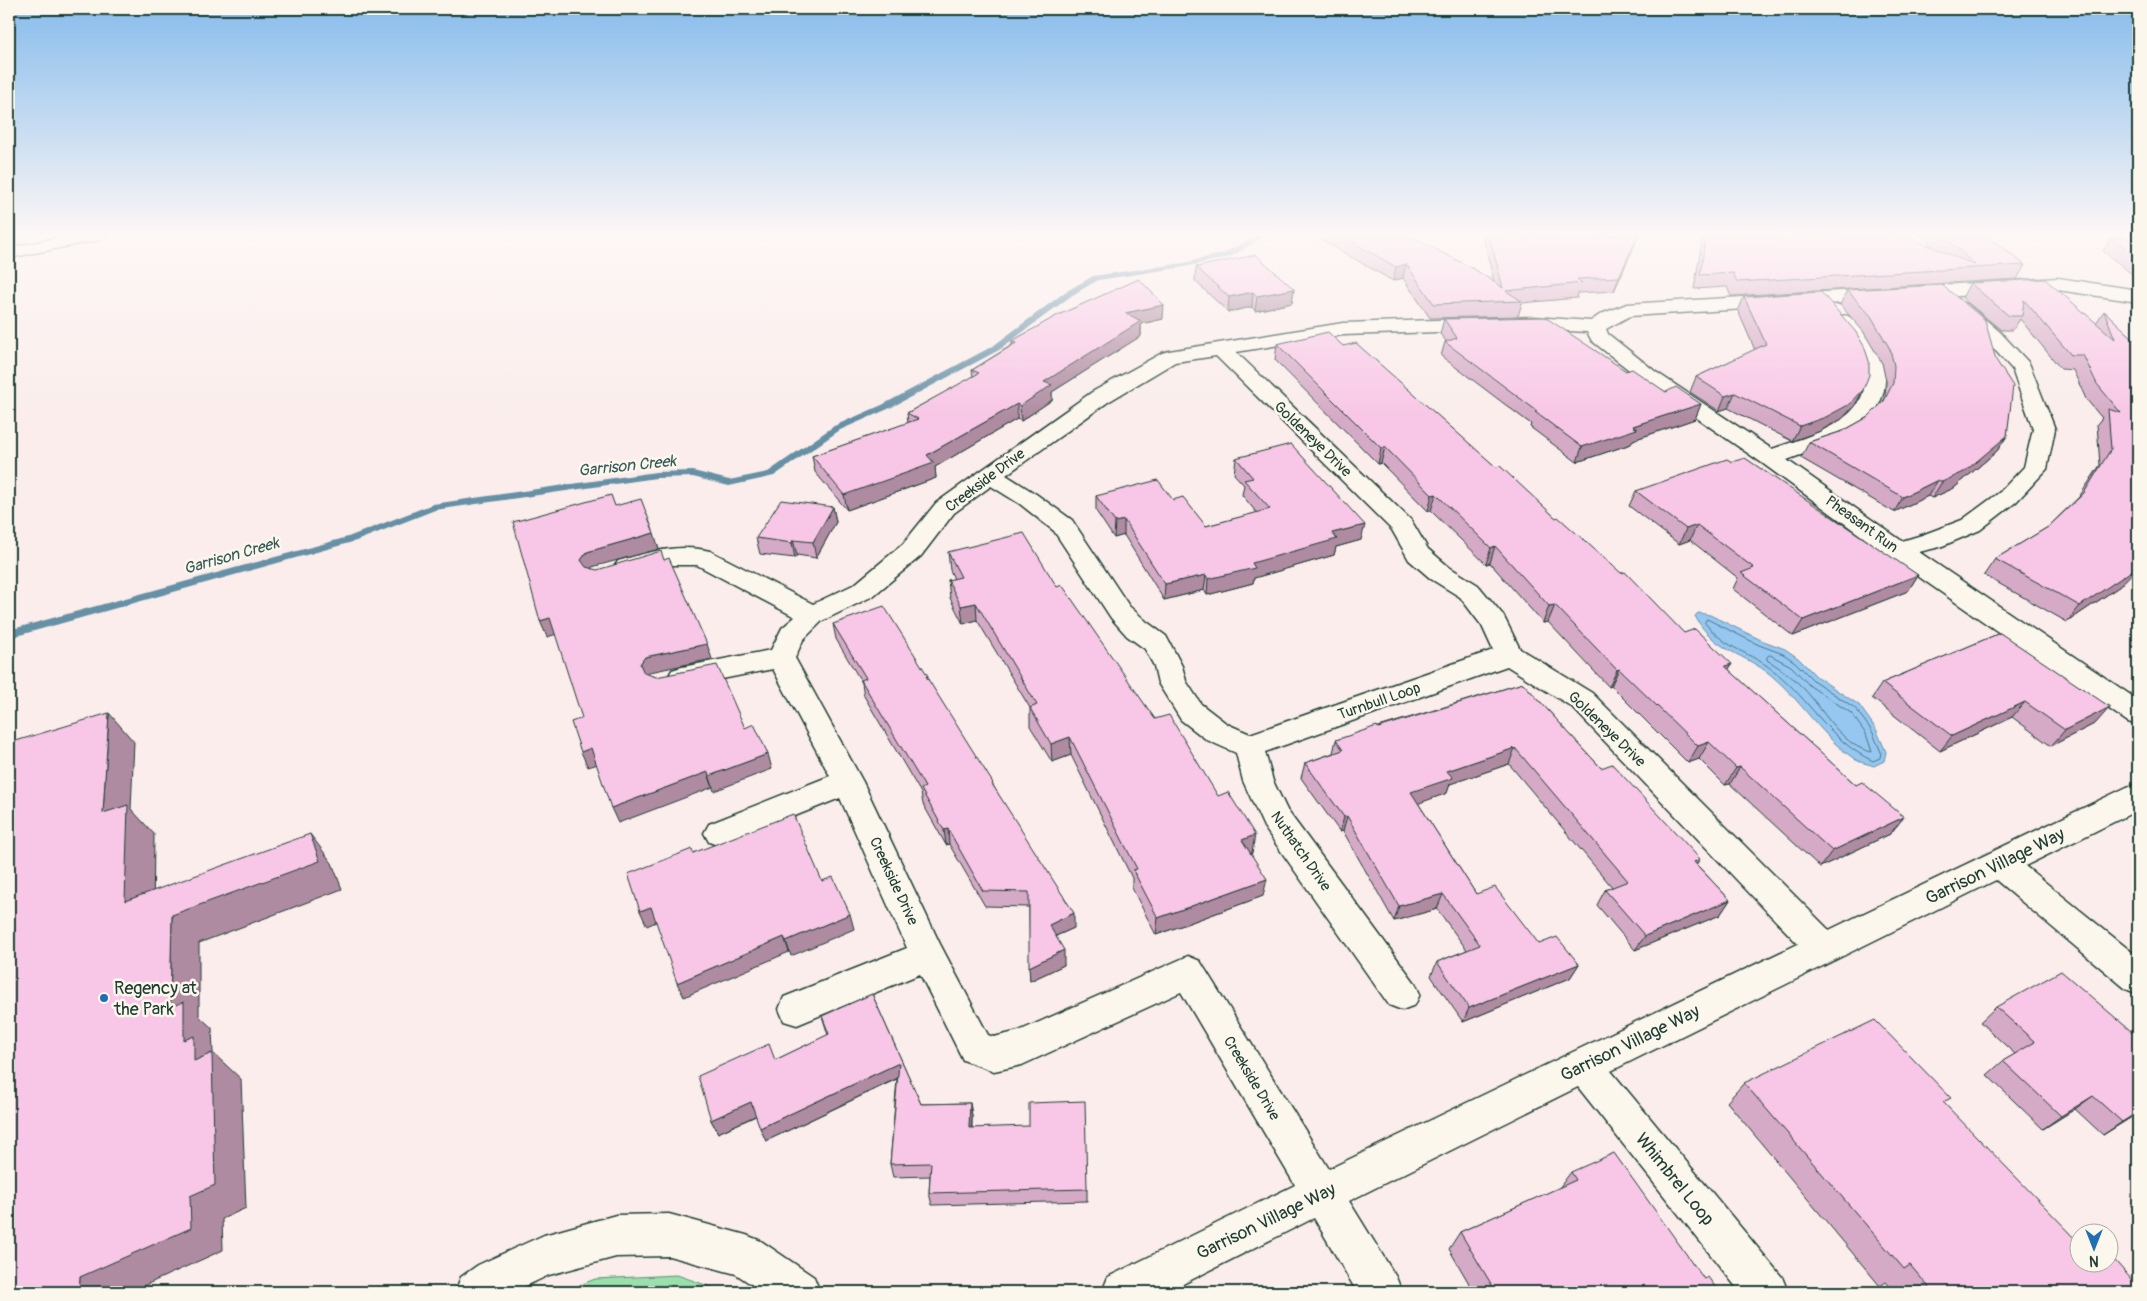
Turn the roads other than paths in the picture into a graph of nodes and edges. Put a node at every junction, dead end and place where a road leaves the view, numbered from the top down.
1 (1869, 296) edge
2 (1945, 296) edge
3 (1821, 299) junction
4 (1595, 327) junction
5 (1220, 348) junction
6 (1770, 458) junction
7 (990, 475) junction
8 (1898, 550) junction
9 (602, 575) edge
10 (813, 615) junction
11 (1509, 655) junction
12 (781, 658) junction
13 (661, 681) edge
14 (2138, 714) edge
15 (1250, 746) junction
16 (848, 782) junction
17 (2138, 796) edge
18 (720, 833) dead end
19 (1999, 864) junction
20 (1825, 949) junction
21 (928, 955) junction
22 (2138, 978) edge
23 (1402, 994) dead end
24 (797, 1009) dead end
25 (1584, 1066) junction
26 (1322, 1193) junction
27 (476, 1292) edge
28 (798, 1292) edge
29 (1123, 1292) edge
30 (1381, 1292) edge
31 (1766, 1292) edge

1 - 3 street
2 - 8 street
3 - 4 street
3 - 6 street
4 - 5 street, Creekside Drive
4 - 6 street, Pheasant Run
5 - 7 street, Creekside Drive
5 - 11 street, Goldeneye Drive
6 - 8 street, Pheasant Run
7 - 10 street, Creekside Drive
7 - 15 street
8 - 14 street, Pheasant Run
9 - 10 street
10 - 12 street, Creekside Drive
11 - 15 street, Turnbull Loop
11 - 20 street, Goldeneye Drive
12 - 13 street
12 - 16 street, Creekside Drive
15 - 23 street, Nuthatch Drive
16 - 18 street
16 - 21 street, Creekside Drive
17 - 19 street, Garrison Village Way
19 - 20 street, Garrison Village Way
19 - 22 street
20 - 25 street, Garrison Village Way
21 - 24 street
21 - 26 street, Creekside Drive
25 - 26 street, Garrison Village Way
25 - 31 street, Whimbrel Loop
26 - 29 street, Garrison Village Way
26 - 30 street
27 - 28 street

